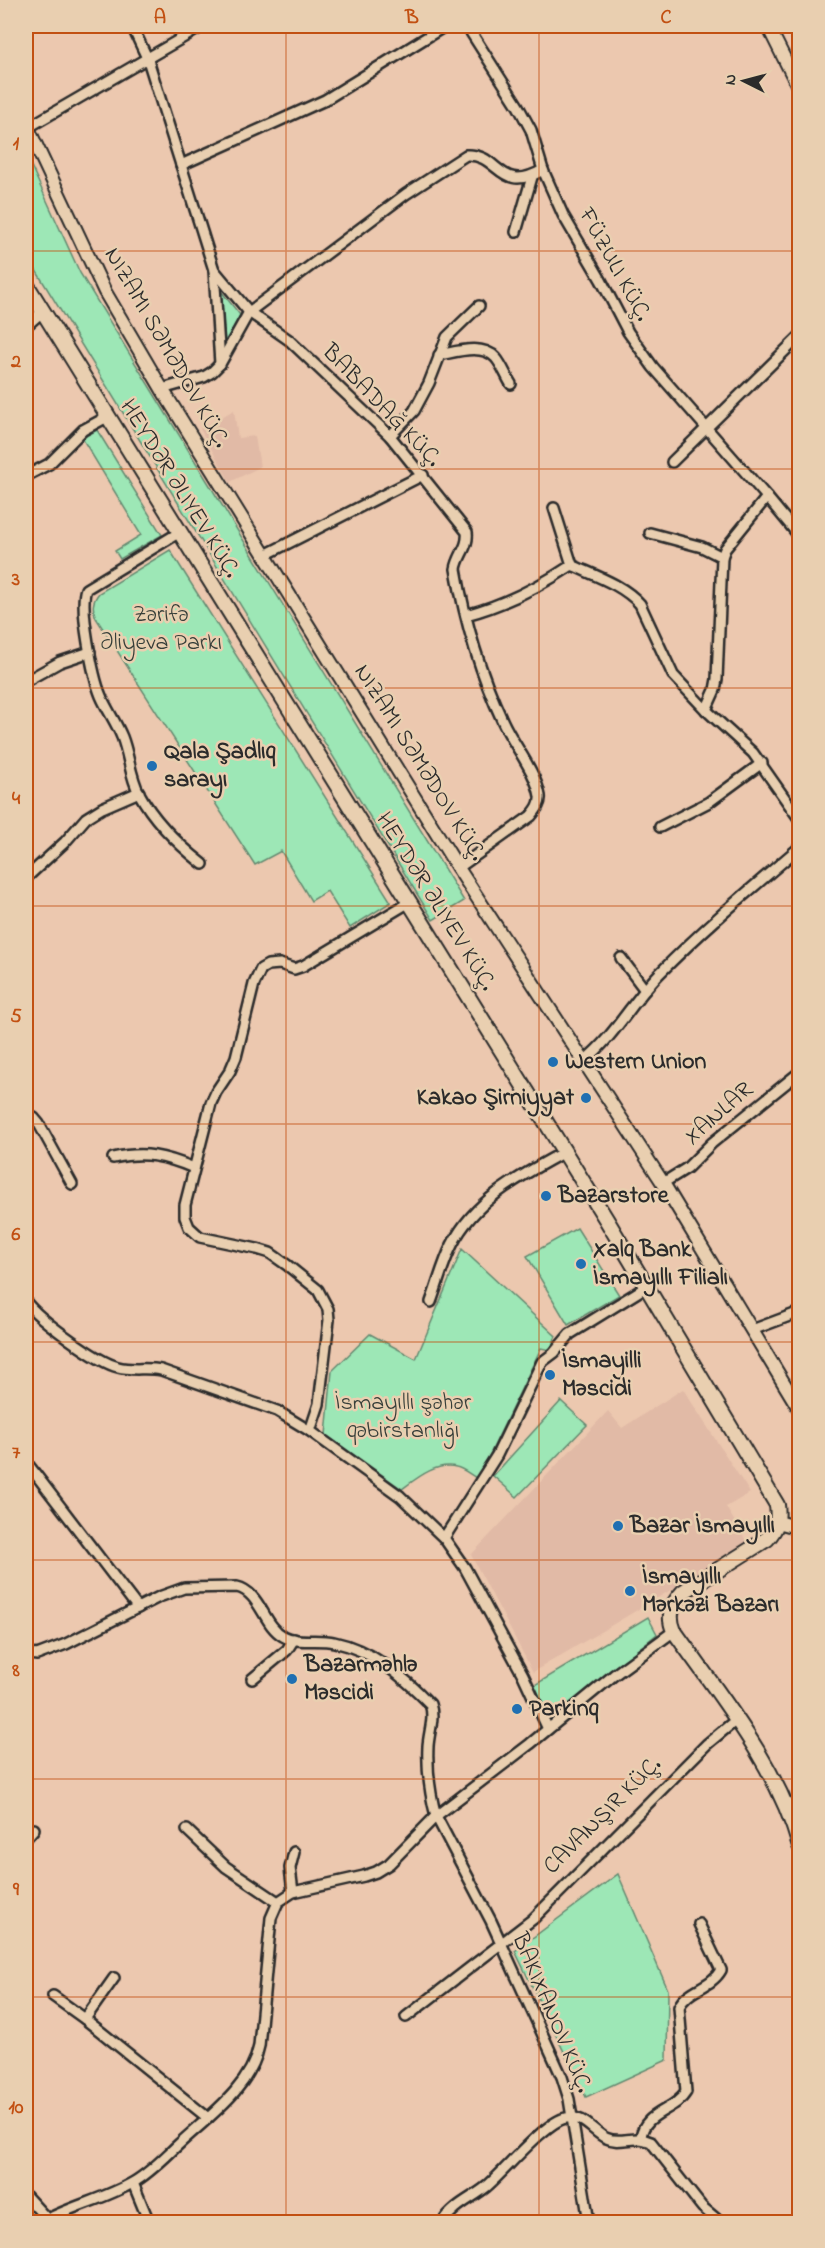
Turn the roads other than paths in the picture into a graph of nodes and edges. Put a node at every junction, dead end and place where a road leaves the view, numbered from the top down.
1 (132, 26) edge
2 (203, 26) edge
3 (446, 26) edge
4 (467, 26) edge
5 (768, 26) edge
6 (148, 60) junction
7 (800, 90) edge
8 (26, 126) edge
9 (181, 165) junction
10 (543, 171) junction
11 (531, 177) junction
12 (516, 232) dead end
13 (214, 270) junction
14 (26, 284) edge
15 (479, 306) dead end
16 (42, 312) junction
17 (249, 312) junction
18 (26, 326) edge
19 (800, 336) edge
20 (439, 355) junction
21 (220, 364) junction
22 (511, 384) dead end
23 (162, 389) junction
24 (107, 417) junction
25 (707, 429) junction
26 (390, 436) junction
27 (672, 462) dead end
28 (423, 475) junction
29 (26, 476) edge
30 (767, 497) junction
31 (554, 507) dead end
32 (797, 530) edge
33 (180, 532) junction
34 (650, 533) dead end
35 (265, 555) junction
36 (722, 557) junction
37 (572, 565) junction
38 (466, 615) junction
39 (90, 651) junction
40 (26, 681) edge
41 (706, 710) junction
42 (762, 763) junction
43 (138, 792) junction
44 (800, 820) edge
45 (660, 827) dead end
46 (800, 848) edge
47 (203, 864) dead end
48 (458, 868) junction
49 (26, 878) edge
50 (408, 903) junction
51 (621, 958) dead end
52 (645, 990) junction
53 (584, 1061) junction
54 (800, 1072) edge
55 (26, 1114) edge
56 (564, 1152) junction
57 (113, 1158) dead end
58 (194, 1168) junction
59 (663, 1183) junction
60 (72, 1184) dead end
61 (646, 1287) junction
62 (26, 1302) edge
63 (431, 1302) dead end
64 (800, 1312) edge
65 (752, 1330) junction
66 (800, 1410) edge
67 (310, 1431) junction
68 (27, 1463) dead end
69 (778, 1522) junction
70 (798, 1531) edge
71 (444, 1538) junction
72 (138, 1608) junction
73 (674, 1631) junction
74 (294, 1639) junction
75 (26, 1652) edge
76 (252, 1679) dead end
77 (736, 1720) junction
78 (548, 1729) junction
79 (436, 1816) junction
80 (34, 1829) dead end
81 (187, 1830) dead end
82 (26, 1838) edge
83 (800, 1846) edge
84 (294, 1852) dead end
85 (293, 1892) junction
86 (278, 1902) junction
87 (699, 1924) dead end
88 (502, 1944) junction
89 (114, 1978) dead end
90 (53, 1996) dead end
91 (406, 2017) dead end
92 (85, 2019) junction
93 (572, 2117) junction
94 (208, 2118) junction
95 (641, 2137) junction
96 (133, 2183) junction
97 (26, 2196) edge
98 (45, 2221) edge
99 (149, 2223) edge
100 (444, 2223) edge
101 (589, 2223) edge
102 (720, 2223) edge

1 - 6 street, BABADAĞ KÜÇ.
2 - 6 street
3 - 9 street
4 - 10 street, FÜZULI KÜÇ.
5 - 7 street
6 - 8 street
6 - 9 street, BABADAĞ KÜÇ.
8 - 23 street, NIZAMI SƏMƏDOV KÜÇ.
9 - 13 street, BABADAĞ KÜÇ.
10 - 11 street
10 - 25 street, FÜZULI KÜÇ.
11 - 12 street
11 - 17 street
13 - 17 street, BABADAĞ KÜÇ.
13 - 21 street
14 - 16 main road, HEYDƏR ƏLIYEV KÜÇ.
15 - 20 street
16 - 18 street
16 - 24 main road, HEYDƏR ƏLIYEV KÜÇ.
17 - 21 street
17 - 26 street, BABADAĞ KÜÇ.
19 - 25 street
20 - 22 street
20 - 26 street
21 - 23 street
23 - 35 street, NIZAMI SƏMƏDOV KÜÇ.
24 - 29 street
24 - 33 main road, HEYDƏR ƏLIYEV KÜÇ.
25 - 27 street
25 - 30 street, FÜZULI KÜÇ.
26 - 28 street, BABADAĞ KÜÇ.
28 - 35 street
28 - 38 street, BABADAĞ KÜÇ.
30 - 32 street, FÜZULI KÜÇ.
30 - 36 street
31 - 37 street
33 - 39 street
33 - 50 main road, HEYDƏR ƏLIYEV KÜÇ.
34 - 36 street
35 - 48 street, NIZAMI SƏMƏDOV KÜÇ.
36 - 41 street
37 - 38 street
37 - 41 street
38 - 48 street, BABADAĞ KÜÇ.
39 - 40 street
39 - 43 street
41 - 42 street
42 - 44 street
42 - 45 street
43 - 47 street
43 - 49 street
46 - 52 street
48 - 53 street, NIZAMI SƏMƏDOV KÜÇ.
50 - 56 main road, HEYDƏR ƏLIYEV KÜÇ.
50 - 58 street
51 - 52 street
52 - 53 street
53 - 59 street, NIZAMI SƏMƏDOV KÜÇ.
54 - 59 street, XANLAR
55 - 60 street
56 - 61 main road, HEYDƏR ƏLIYEV KÜÇ.
56 - 63 street
57 - 58 street
58 - 67 street
59 - 65 street, NIZAMI SƏMƏDOV KÜÇ.
61 - 69 main road, HEYDƏR ƏLIYEV KÜÇ.
61 - 71 street
62 - 67 street
64 - 65 street
65 - 66 street, NIZAMI SƏMƏDOV KÜÇ.
67 - 71 street
68 - 72 street
69 - 70 street
69 - 73 main road
71 - 78 street
72 - 74 street
72 - 75 street
73 - 77 main road
73 - 78 street
74 - 76 street
74 - 79 street
77 - 83 main road
77 - 88 street
78 - 79 street
79 - 85 street
79 - 88 street
80 - 82 street
81 - 86 street
84 - 85 street
85 - 86 street
86 - 94 street
87 - 95 street
88 - 91 street
88 - 93 street
89 - 92 street
90 - 92 street
92 - 94 street
93 - 95 street
93 - 100 street
93 - 101 street
94 - 96 street
95 - 102 street
96 - 98 street
96 - 99 street
97 - 98 street

